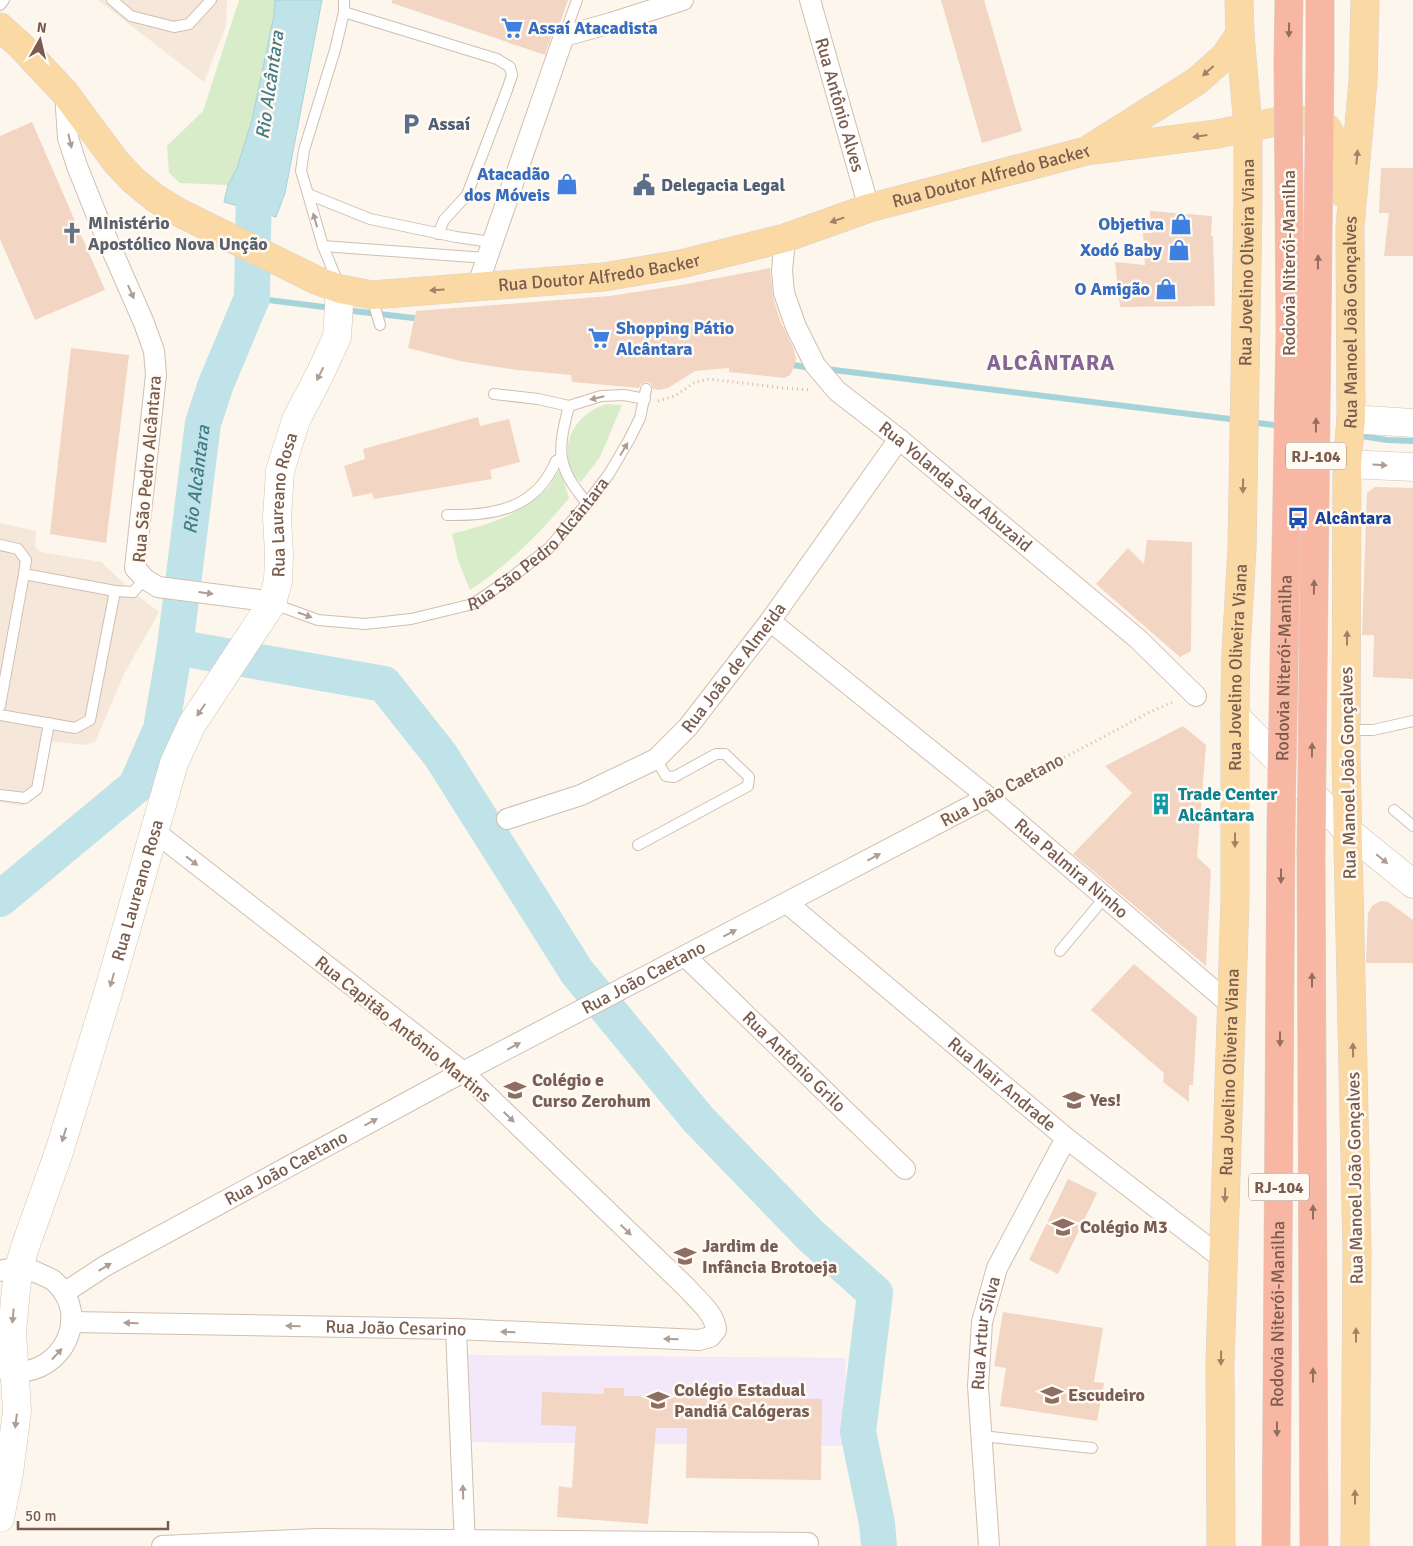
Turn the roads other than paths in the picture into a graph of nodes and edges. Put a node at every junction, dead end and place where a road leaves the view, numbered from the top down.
1 (4, 0) edge
2 (112, 0) edge
3 (211, 0) edge
4 (344, 0) edge
5 (577, 0) edge
6 (683, 0) edge
7 (810, 0) edge
8 (1239, 0) edge
9 (1289, 0) edge
10 (1320, 0) edge
11 (1365, 0) edge
12 (0, 5) edge
13 (344, 12) junction
14 (0, 27) edge
15 (1240, 34) junction
16 (564, 36) junction
17 (65, 93) junction
18 (1248, 127) junction
19 (1086, 151) junction
20 (308, 194) junction
21 (1352, 206) junction
22 (868, 208) junction
23 (438, 234) junction
24 (785, 238) junction
25 (323, 246) junction
26 (489, 250) junction
27 (477, 287) junction
28 (332, 290) junction
29 (372, 295) junction
30 (380, 325) dead end
31 (494, 394) dead end
32 (569, 406) junction
33 (1351, 423) junction
34 (1413, 423) edge
35 (898, 439) junction
36 (561, 458) junction
37 (1348, 459) junction
38 (1413, 467) edge
39 (587, 503) junction
40 (447, 515) dead end
41 (0, 545) edge
42 (24, 574) junction
43 (151, 583) junction
44 (114, 591) junction
45 (265, 602) junction
46 (770, 621) junction
47 (1196, 696) road end
48 (0, 706) edge
49 (0, 715) edge
50 (1235, 716) junction
51 (1413, 720) edge
52 (49, 723) junction
53 (1347, 730) junction
54 (656, 759) junction
55 (0, 795) edge
56 (988, 797) junction
57 (1394, 810) dead end
58 (507, 819) dead end
59 (1413, 826) edge
60 (154, 831) junction
61 (1348, 832) junction
62 (638, 844) dead end
63 (1413, 884) edge
64 (1105, 897) junction
65 (787, 903) junction
66 (1060, 951) dead end
67 (685, 956) junction
68 (1231, 1005) junction
69 (463, 1072) junction
70 (1066, 1138) junction
71 (905, 1169) dead end
72 (1223, 1259) junction
73 (9, 1270) edge
74 (64, 1293) junction
75 (72, 1322) junction
76 (456, 1330) junction
77 (716, 1330) joint
78 (7, 1370) edge
79 (982, 1436) junction
80 (1092, 1448) dead end
81 (0, 1518) edge
82 (465, 1543) edge
83 (808, 1543) dead end
84 (680, 1544) edge
85 (211, 1545) edge
86 (162, 1546) edge
87 (989, 1546) edge
88 (1221, 1546) edge
89 (1276, 1546) edge
90 (1314, 1546) edge
91 (1355, 1546) edge

1 - 12 lane
2 - 3 lane
4 - 13 lane
5 - 16 lane
6 - 16 street
7 - 22 street, Rua Antônio Alves
8 - 15 main road, Rua Jovelino Oliveira Viana
9 -> 89 highway, Rodovia Niterói-Manilha / RJ-104, bridge
90 -> 10 highway, Rodovia Niterói-Manilha / RJ-104, bridge
21 -> 11 main road, Rua Manoel João Gonçalves
13 - 20 lane
13 - 23 lane
14 - 17 main road, Rua Doutor Alfredo Backer
15 - 18 main road, Rua Jovelino Oliveira Viana
15 -> 19 main road, Rua Doutor Alfredo Backer
16 - 26 street
17 - 28 main road, Rua Doutor Alfredo Backer
17 -> 43 street, Rua São Pedro Alcântara
18 -> 19 main road
18 - 21 main road
18 -> 50 main road, Rua Jovelino Oliveira Viana
19 - 22 main road, Rua Doutor Alfredo Backer
20 - 23 lane
25 -> 20 lane
21 - 33 main road, Rua Manoel João Gonçalves
22 -> 24 main road, Rua Doutor Alfredo Backer
23 - 26 lane
24 - 27 main road, Rua Doutor Alfredo Backer
24 - 35 street, Rua Yolanda Sad Abuzaid
25 - 26 lane
25 - 28 lane
26 - 27 street
27 -> 29 main road, Rua Doutor Alfredo Backer
28 - 29 main road, Rua Doutor Alfredo Backer
28 -> 45 main road, Rua Laureano Rosa
29 - 30 lane
31 - 32 lane
32 - 36 lane
39 -> 32 lane, Rua São Pedro Alcântara
33 - 34 main road
33 - 37 main road, Rua Manoel João Gonçalves
35 - 46 street, Rua João de Almeida
35 - 47 street, Rua Yolanda Sad Abuzaid
36 - 39 lane
36 - 40 lane
37 -> 38 main road
53 -> 37 main road, Rua Manoel João Gonçalves
45 -> 39 lane, Rua São Pedro Alcântara
41 - 42 lane
42 - 44 lane
42 - 48 lane
43 - 44 lane
43 -> 45 street, Rua São Pedro Alcântara
44 - 52 lane
45 -> 60 main road, Rua Laureano Rosa
46 - 54 street, Rua João de Almeida
46 - 56 street, Rua Palmira Ninho
49 - 52 lane
50 - 61 main road
50 -> 68 main road, Rua Jovelino Oliveira Viana
51 - 53 lane
52 - 55 lane
53 - 61 main road, Rua Manoel João Gonçalves
54 - 58 street, Rua João de Almeida
54 - 62 lane
56 - 64 street, Rua Palmira Ninho
65 -> 56 street, Rua João Caetano
57 - 59 lane
60 -> 69 street, Rua Capitão Antônio Martins
60 -> 73 main road, Rua Laureano Rosa
61 -> 63 main road
91 -> 61 main road, Rua Manoel João Gonçalves
64 - 66 lane
64 - 68 street, Rua Palmira Ninho
67 -> 65 street, Rua João Caetano
65 - 70 street, Rua Nair Andrade
69 -> 67 street, Rua João Caetano
67 - 71 street, Rua Antônio Grilo
68 -> 72 main road, Rua Jovelino Oliveira Viana
74 -> 69 street, Rua João Caetano
69 -> 77 street, Rua Capitão Antônio Martins
70 - 72 street, Rua Nair Andrade
70 - 79 street, Rua Artur Silva
72 -> 88 main road, Rua Jovelino Oliveira Viana
73 - 74 street
73 -> 78 main road, Rua Laureano Rosa
74 - 75 street
76 -> 75 street, Rua João Cesarino
78 -> 75 street
77 -> 76 street, Rua João Cesarino
82 -> 76 street
78 -> 81 main road, Rua Laureano Rosa
79 - 80 lane
79 - 87 street, Rua Artur Silva
82 - 84 street
82 - 85 street
83 - 84 street
85 - 86 street

